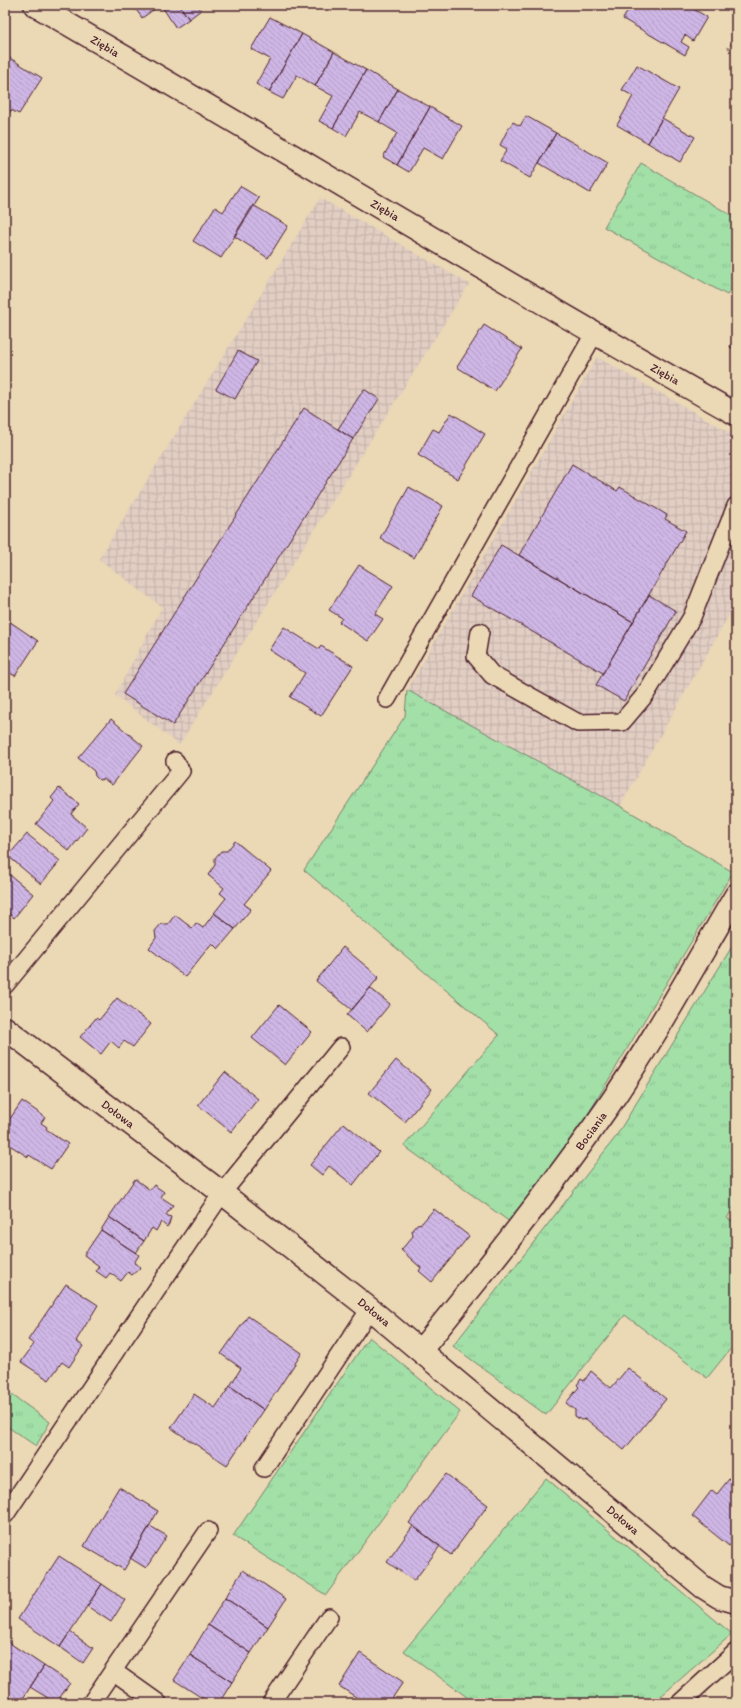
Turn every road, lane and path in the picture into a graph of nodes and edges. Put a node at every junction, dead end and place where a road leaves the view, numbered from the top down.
1 (35, 5) edge
2 (736, 38) edge
3 (736, 58) edge
4 (594, 334) junction
5 (736, 414) edge
6 (736, 506) edge
7 (480, 632) dead end
8 (387, 699) dead end
9 (175, 761) dead end
10 (736, 895) edge
11 (5, 985) edge
12 (5, 1028) edge
13 (341, 1047) dead end
14 (222, 1192) junction
15 (370, 1309) junction
16 (421, 1350) junction
17 (264, 1468) dead end
18 (5, 1515) edge
19 (208, 1532) dead end
20 (736, 1602) edge
21 (329, 1617) dead end
22 (736, 1652) edge
23 (113, 1671) junction
24 (91, 1703) edge
25 (158, 1703) edge
26 (271, 1703) edge
27 (680, 1703) edge

1 - 4 street, Ziębia
2 - 3 path
4 - 5 street, Ziębia
4 - 8 lane
6 - 7 lane
9 - 11 lane
10 - 16 street, Bociania
12 - 14 street, Dołowa
13 - 14 lane
14 - 15 street, Dołowa
14 - 18 lane
15 - 16 street, Dołowa
15 - 17 lane
16 - 20 street, Dołowa
19 - 23 lane
21 - 26 lane
22 - 27 lane
23 - 24 lane
23 - 25 lane

